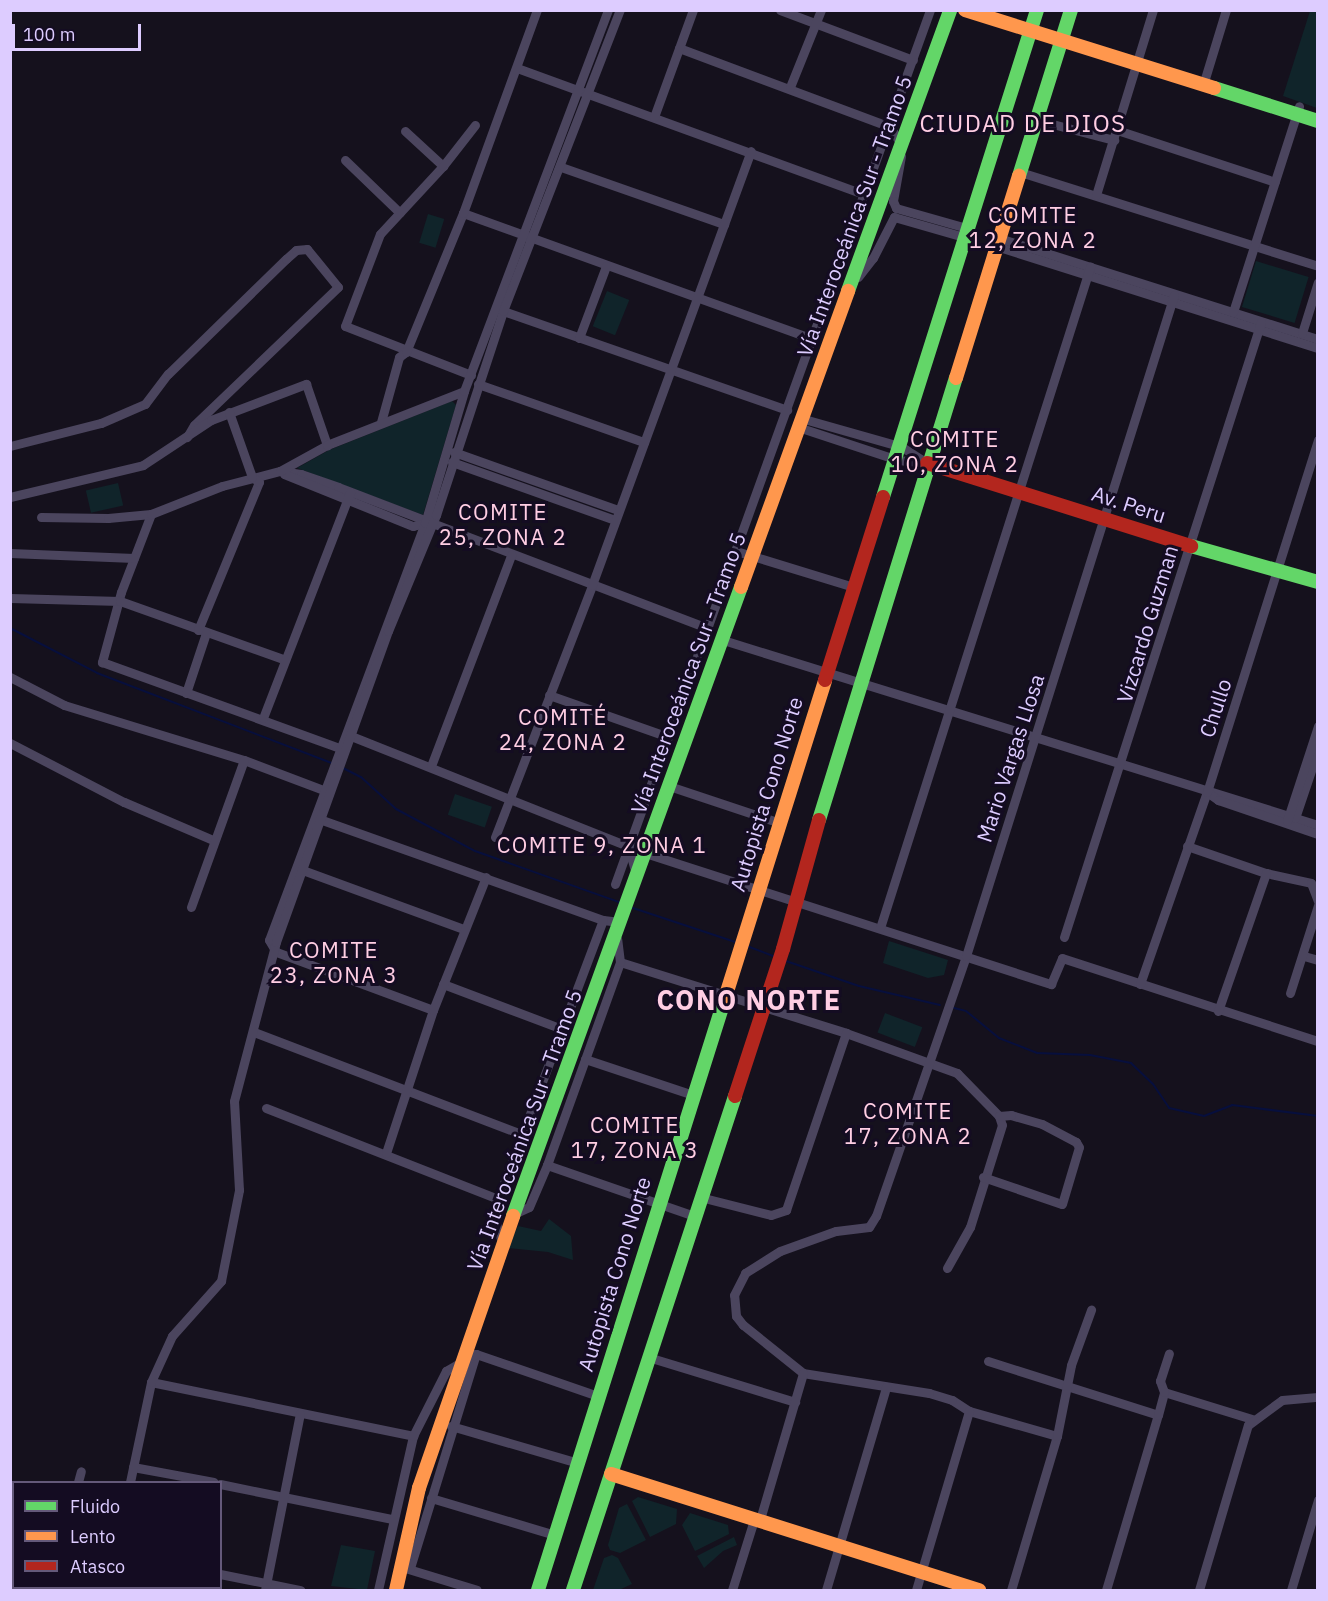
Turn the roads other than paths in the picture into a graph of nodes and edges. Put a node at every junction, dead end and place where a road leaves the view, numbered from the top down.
1 (537, 10) edge
2 (608, 10) edge
3 (620, 10) edge
4 (693, 10) edge
5 (780, 10) edge
6 (821, 10) edge
7 (930, 10) edge
8 (950, 10) edge
9 (965, 10) edge
10 (988, 10) edge
11 (1037, 10) edge
12 (1071, 10) edge
13 (1153, 10) edge
14 (1226, 10) edge
15 (816, 24) junction
16 (1031, 29) junction
17 (1062, 37) junction
18 (678, 48) junction
19 (913, 60) junction
20 (1138, 61) junction
21 (518, 68) junction
22 (1204, 82) junction
23 (790, 87) junction
24 (580, 88) junction
25 (589, 94) junction
26 (1298, 110) junction
27 (1317, 112) edge
28 (654, 117) junction
29 (1037, 120) junction
30 (1317, 121) edge
31 (475, 125) dead end
32 (890, 127) junction
33 (1117, 130) junction
34 (405, 131) dead end
35 (1113, 140) junction
36 (900, 147) junction
37 (751, 151) junction
38 (345, 160) dead end
39 (443, 166) junction
40 (561, 166) junction
41 (1020, 172) junction
42 (1275, 182) junction
43 (866, 195) junction
44 (1096, 195) junction
45 (400, 213) junction
46 (463, 213) junction
47 (724, 224) junction
48 (968, 234) junction
49 (528, 237) junction
50 (997, 242) junction
51 (1254, 246) junction
52 (606, 266) junction
53 (1317, 266) edge
54 (1088, 271) junction
55 (1317, 282) edge
56 (848, 289) junction
57 (697, 297) junction
58 (1173, 299) junction
59 (503, 311) junction
60 (1233, 312) junction
61 (1260, 326) junction
62 (1302, 333) junction
63 (579, 338) junction
64 (813, 339) junction
65 (1317, 339) edge
66 (1317, 348) edge
67 (406, 352) junction
68 (669, 369) junction
69 (471, 375) junction
70 (478, 384) junction
71 (465, 391) junction
72 (788, 410) junction
73 (229, 412) junction
74 (381, 422) junction
75 (802, 424) junction
76 (187, 437) junction
77 (1317, 440) edge
78 (644, 442) junction
79 (327, 445) junction
80 (10, 446) edge
81 (902, 447) junction
82 (453, 457) junction
83 (898, 460) junction
84 (927, 463) junction
85 (280, 471) junction
86 (252, 477) junction
87 (1020, 491) junction
88 (348, 496) junction
89 (10, 497) edge
90 (151, 514) junction
91 (617, 515) junction
92 (41, 516) dead end
93 (1104, 519) junction
94 (429, 524) junction
95 (1190, 546) junction
96 (736, 551) junction
97 (10, 554) edge
98 (511, 555) junction
99 (753, 557) junction
100 (134, 558) junction
101 (1273, 572) junction
102 (1317, 582) edge
103 (592, 585) junction
104 (854, 587) junction
105 (1317, 589) edge
106 (10, 598) edge
107 (120, 601) junction
108 (708, 628) junction
109 (202, 631) junction
110 (723, 640) junction
111 (283, 659) junction
112 (825, 673) junction
113 (10, 677) edge
114 (861, 684) junction
115 (186, 693) junction
116 (549, 695) junction
117 (949, 711) junction
118 (263, 718) junction
119 (1317, 726) edge
120 (351, 736) junction
121 (668, 737) junction
122 (1034, 739) junction
123 (10, 743) edge
124 (340, 748) junction
125 (1317, 750) edge
126 (244, 759) junction
127 (431, 766) junction
128 (1121, 766) junction
129 (669, 786) junction
130 (327, 791) junction
131 (1207, 792) junction
132 (510, 802) junction
133 (1290, 819) junction
134 (322, 820) junction
135 (780, 823) junction
136 (1317, 825) edge
137 (1317, 834) edge
138 (495, 837) dead end
139 (213, 840) junction
140 (628, 846) junction
141 (1187, 846) junction
142 (645, 853) junction
143 (297, 868) junction
144 (1266, 873) junction
145 (637, 876) junction
146 (486, 877) junction
147 (615, 884) dead end
148 (759, 891) junction
149 (794, 901) junction
150 (1317, 903) edge
151 (191, 907) dead end
152 (1316, 919) edge
153 (603, 920) junction
154 (620, 924) junction
155 (880, 928) junction
156 (464, 929) junction
157 (1064, 937) dead end
158 (276, 952) junction
159 (966, 956) junction
160 (1304, 956) junction
161 (1317, 960) edge
162 (620, 962) junction
163 (443, 984) junction
164 (1140, 984) junction
165 (1290, 993) dead end
166 (725, 996) junction
167 (763, 1007) junction
168 (432, 1010) junction
169 (1218, 1011) junction
170 (562, 1029) junction
171 (254, 1032) junction
172 (846, 1034) junction
173 (1317, 1041) edge
174 (585, 1059) junction
175 (930, 1061) junction
176 (404, 1091) junction
177 (693, 1095) junction
178 (266, 1108) dead end
179 (999, 1116) junction
180 (521, 1134) junction
181 (387, 1153) junction
182 (547, 1165) junction
183 (983, 1177) junction
184 (700, 1197) junction
185 (498, 1199) junction
186 (658, 1203) junction
187 (516, 1213) junction
188 (694, 1216) junction
189 (503, 1245) junction
190 (947, 1268) dead end
191 (1091, 1310) dead end
192 (1169, 1353) dead end
193 (476, 1354) junction
194 (648, 1357) junction
195 (988, 1361) dead end
196 (460, 1364) junction
197 (803, 1372) junction
198 (151, 1382) junction
199 (886, 1387) junction
200 (1066, 1387) junction
201 (1164, 1392) junction
202 (598, 1396) junction
203 (1317, 1397) edge
204 (795, 1402) junction
205 (969, 1411) junction
206 (300, 1413) junction
207 (1158, 1414) junction
208 (1252, 1419) junction
209 (451, 1426) junction
210 (413, 1436) junction
211 (1057, 1436) junction
212 (578, 1463) junction
213 (134, 1467) junction
214 (81, 1471) dead end
215 (611, 1474) junction
216 (78, 1481) edge
217 (130, 1481) edge
218 (209, 1481) edge
219 (222, 1484) edge
220 (284, 1496) junction
221 (431, 1498) junction
222 (1317, 1500) edge
223 (392, 1520) junction
224 (754, 1520) junction
225 (555, 1535) junction
226 (841, 1545) junction
227 (405, 1568) junction
228 (922, 1571) junction
229 (222, 1575) edge
230 (266, 1587) edge
231 (300, 1590) edge
232 (378, 1590) edge
233 (396, 1590) edge
234 (477, 1590) edge
235 (538, 1590) edge
236 (573, 1590) edge
237 (732, 1590) edge
238 (826, 1590) edge
239 (916, 1590) edge
240 (979, 1590) edge
241 (1011, 1590) edge
242 (1106, 1590) edge
243 (1199, 1590) edge
244 (1291, 1590) edge

1 - 21 street
2 - 24 street
3 - 25 street
4 - 18 street
5 - 15 street
6 - 15 street
7 - 19 street
8 - 36 main road, Vía Interoceánica Sur - Tramo 5
9 - 16 main road
10 - 16 main road
11 - 16 main road, Autopista Cono Norte
12 - 17 main road
13 - 20 street
14 - 22 street
15 - 19 street
15 - 23 street
16 - 17 main road
16 - 48 main road, Autopista Cono Norte
17 - 20 main road
17 - 29 main road
18 - 23 street
18 - 28 street
19 - 32 street
20 - 22 main road
20 - 33 street
21 - 24 street
21 - 46 street
22 - 26 main road
23 - 32 street
24 - 25 street
24 - 49 street
25 - 28 street
25 - 40 street
26 - 27 main road
26 - 30 main road
26 - 42 street
28 - 37 street
29 - 35 street
29 - 41 main road
31 - 39 street
32 - 36 street
32 - 43 street
33 - 35 street
33 - 42 street
34 - 39 street
35 - 44 street
36 - 48 street
36 - 56 main road, Vía Interoceánica Sur - Tramo 5
37 - 43 street
37 - 47 street
38 - 45 street
39 - 45 street
40 - 47 street
40 - 49 street
41 - 44 street
41 - 50 main road
42 - 51 street
43 - 64 street
44 - 51 street
45 - 67 street
46 - 49 street
46 - 67 street
47 - 57 street
48 - 56 street
48 - 81 main road, Autopista Cono Norte
49 - 52 street
49 - 59 street
49 - 69 street
50 - 54 street
50 - 84 main road
51 - 53 street
51 - 60 street
52 - 57 street
52 - 63 street
54 - 58 street
54 - 87 street
55 - 62 street
56 - 75 main road, Vía Interoceánica Sur - Tramo 5
57 - 64 street
57 - 68 street
58 - 60 street
58 - 61 street
58 - 93 street, Mario Vargas Llosa
59 - 63 street
59 - 70 street
60 - 61 street
61 - 62 street
61 - 66 street
61 - 95 street, Vizcardo Guzman
62 - 65 street
63 - 68 street
64 - 72 street
67 - 69 street
67 - 74 street
68 - 72 street
68 - 78 street
69 - 71 street
70 - 78 street
70 - 82 street
71 - 74 street
71 - 94 street
72 - 96 street
73 - 76 street
73 - 79 street
73 - 86 street
74 - 79 street
75 - 81 street
75 - 83 street
75 - 99 main road, Vía Interoceánica Sur - Tramo 5
76 - 80 street
76 - 89 street
77 - 101 street, Chullo
78 - 91 street
79 - 85 street
81 - 83 main road, Autopista Cono Norte
81 - 84 street
82 - 91 street
82 - 94 street
83 - 84 street
83 - 104 main road, Autopista Cono Norte
84 - 87 main road, Av. Peru
84 - 114 main road
85 - 86 street
85 - 88 street
86 - 90 street
86 - 109 street
87 - 93 main road, Av. Peru
87 - 117 street
88 - 94 street
88 - 111 street
90 - 92 street
90 - 100 street
91 - 103 street
93 - 95 main road, Av. Peru
93 - 122 street, Mario Vargas Llosa
94 - 98 street
94 - 120 street
94 - 124 street
95 - 101 main road, Av. Peru
95 - 128 street, Vizcardo Guzman
96 - 99 street
96 - 108 street
97 - 100 street
98 - 103 street
98 - 127 street
99 - 104 street
99 - 110 main road, Vía Interoceánica Sur - Tramo 5
100 - 107 street
101 - 102 main road, Av. Peru
101 - 105 main road
101 - 131 street, Chullo
103 - 108 street
103 - 116 street
104 - 112 main road, Autopista Cono Norte
106 - 107 street
107 - 109 street
107 - 115 street
108 - 121 street
109 - 111 street
109 - 115 street
110 - 112 street
110 - 129 main road, Vía Interoceánica Sur - Tramo 5
111 - 118 street
112 - 114 street
112 - 135 main road, Autopista Cono Norte
113 - 126 street
114 - 117 street
114 - 149 main road
115 - 118 street
116 - 121 street
116 - 132 street
117 - 122 street
117 - 155 street
118 - 124 street
119 - 133 street
120 - 127 street
120 - 130 street
121 - 140 street
122 - 128 street
122 - 159 street, Mario Vargas Llosa
123 - 139 street
124 - 130 street
125 - 133 street
126 - 130 street
126 - 139 street
127 - 132 street
128 - 131 street
128 - 157 street, Vizcardo Guzman
129 - 135 street
129 - 142 main road, Vía Interoceánica Sur - Tramo 5
130 - 134 street
130 - 143 street
131 - 133 street
131 - 141 street, Chullo
132 - 138 street
132 - 140 street
133 - 136 street
133 - 137 street
134 - 143 street
134 - 146 street
135 - 148 main road, Autopista Cono Norte
139 - 151 street
140 - 145 street
140 - 147 street
141 - 144 street
141 - 164 street, Chullo
142 - 145 main road, Vía Interoceánica Sur - Tramo 5
142 - 148 street
143 - 156 street
143 - 158 street
144 - 150 street
144 - 169 street
145 - 154 main road, Vía Interoceánica Sur - Tramo 5
146 - 153 street
146 - 156 street
148 - 149 street
148 - 166 main road, Autopista Cono Norte
149 - 155 street
149 - 167 main road
150 - 152 street
152 - 160 street
153 - 154 street
153 - 170 street
154 - 162 street
154 - 187 main road, Vía Interoceánica Sur - Tramo 5
155 - 159 street
156 - 163 street
158 - 168 street
158 - 171 street
159 - 164 street
159 - 175 street, Mario Vargas Llosa
160 - 161 street
160 - 165 street
162 - 166 street
162 - 174 street
163 - 168 street
163 - 170 street
164 - 169 street
166 - 167 street
166 - 177 main road, Autopista Cono Norte
167 - 172 street
167 - 184 main road
168 - 176 street
169 - 173 street
170 - 180 street
171 - 176 street
171 - 198 street
172 - 175 street
172 - 184 street
174 - 177 street
174 - 182 street
175 - 179 street
175 - 197 street, Mario Vargas Llosa
176 - 180 street
176 - 181 street
177 - 186 main road, Autopista Cono Norte
178 - 181 street
179 - 183 street
179 - 183 street
180 - 185 street
181 - 185 street
182 - 186 street
182 - 187 street
183 - 190 street
184 - 188 main road
185 - 189 street
186 - 188 street
186 - 202 main road, Autopista Cono Norte
187 - 189 main road, Vía Interoceánica Sur - Tramo 5
188 - 194 main road
189 - 196 main road, Vía Interoceánica Sur - Tramo 5
191 - 200 street
192 - 201 street
193 - 196 street
193 - 202 street
193 - 209 street
194 - 204 street
194 - 215 main road
195 - 200 street
196 - 210 street
196 - 227 main road, Vía Interoceánica Sur - Tramo 5
197 - 199 street
197 - 204 street
198 - 206 street
198 - 213 street
199 - 205 street
199 - 226 street
200 - 207 street
200 - 211 street
201 - 207 street
201 - 208 street
202 - 212 main road, Autopista Cono Norte
203 - 208 street
204 - 224 street
205 - 211 street
205 - 228 street
206 - 210 street
206 - 220 street
207 - 242 street
208 - 243 street
209 - 212 street
209 - 221 street
210 - 223 street
211 - 241 street
212 - 225 main road, Autopista Cono Norte
213 - 217 street
213 - 218 street
214 - 216 street
215 - 224 main road
215 - 236 main road
219 - 220 street
220 - 223 street
220 - 230 street
221 - 225 street
221 - 227 street
222 - 244 street
223 - 232 street
224 - 226 main road
224 - 237 street
225 - 235 main road, Autopista Cono Norte
226 - 228 main road
226 - 238 street
227 - 233 main road, Vía Interoceánica Sur - Tramo 5
227 - 234 street
228 - 239 street
228 - 240 main road
229 - 230 street
230 - 231 street

